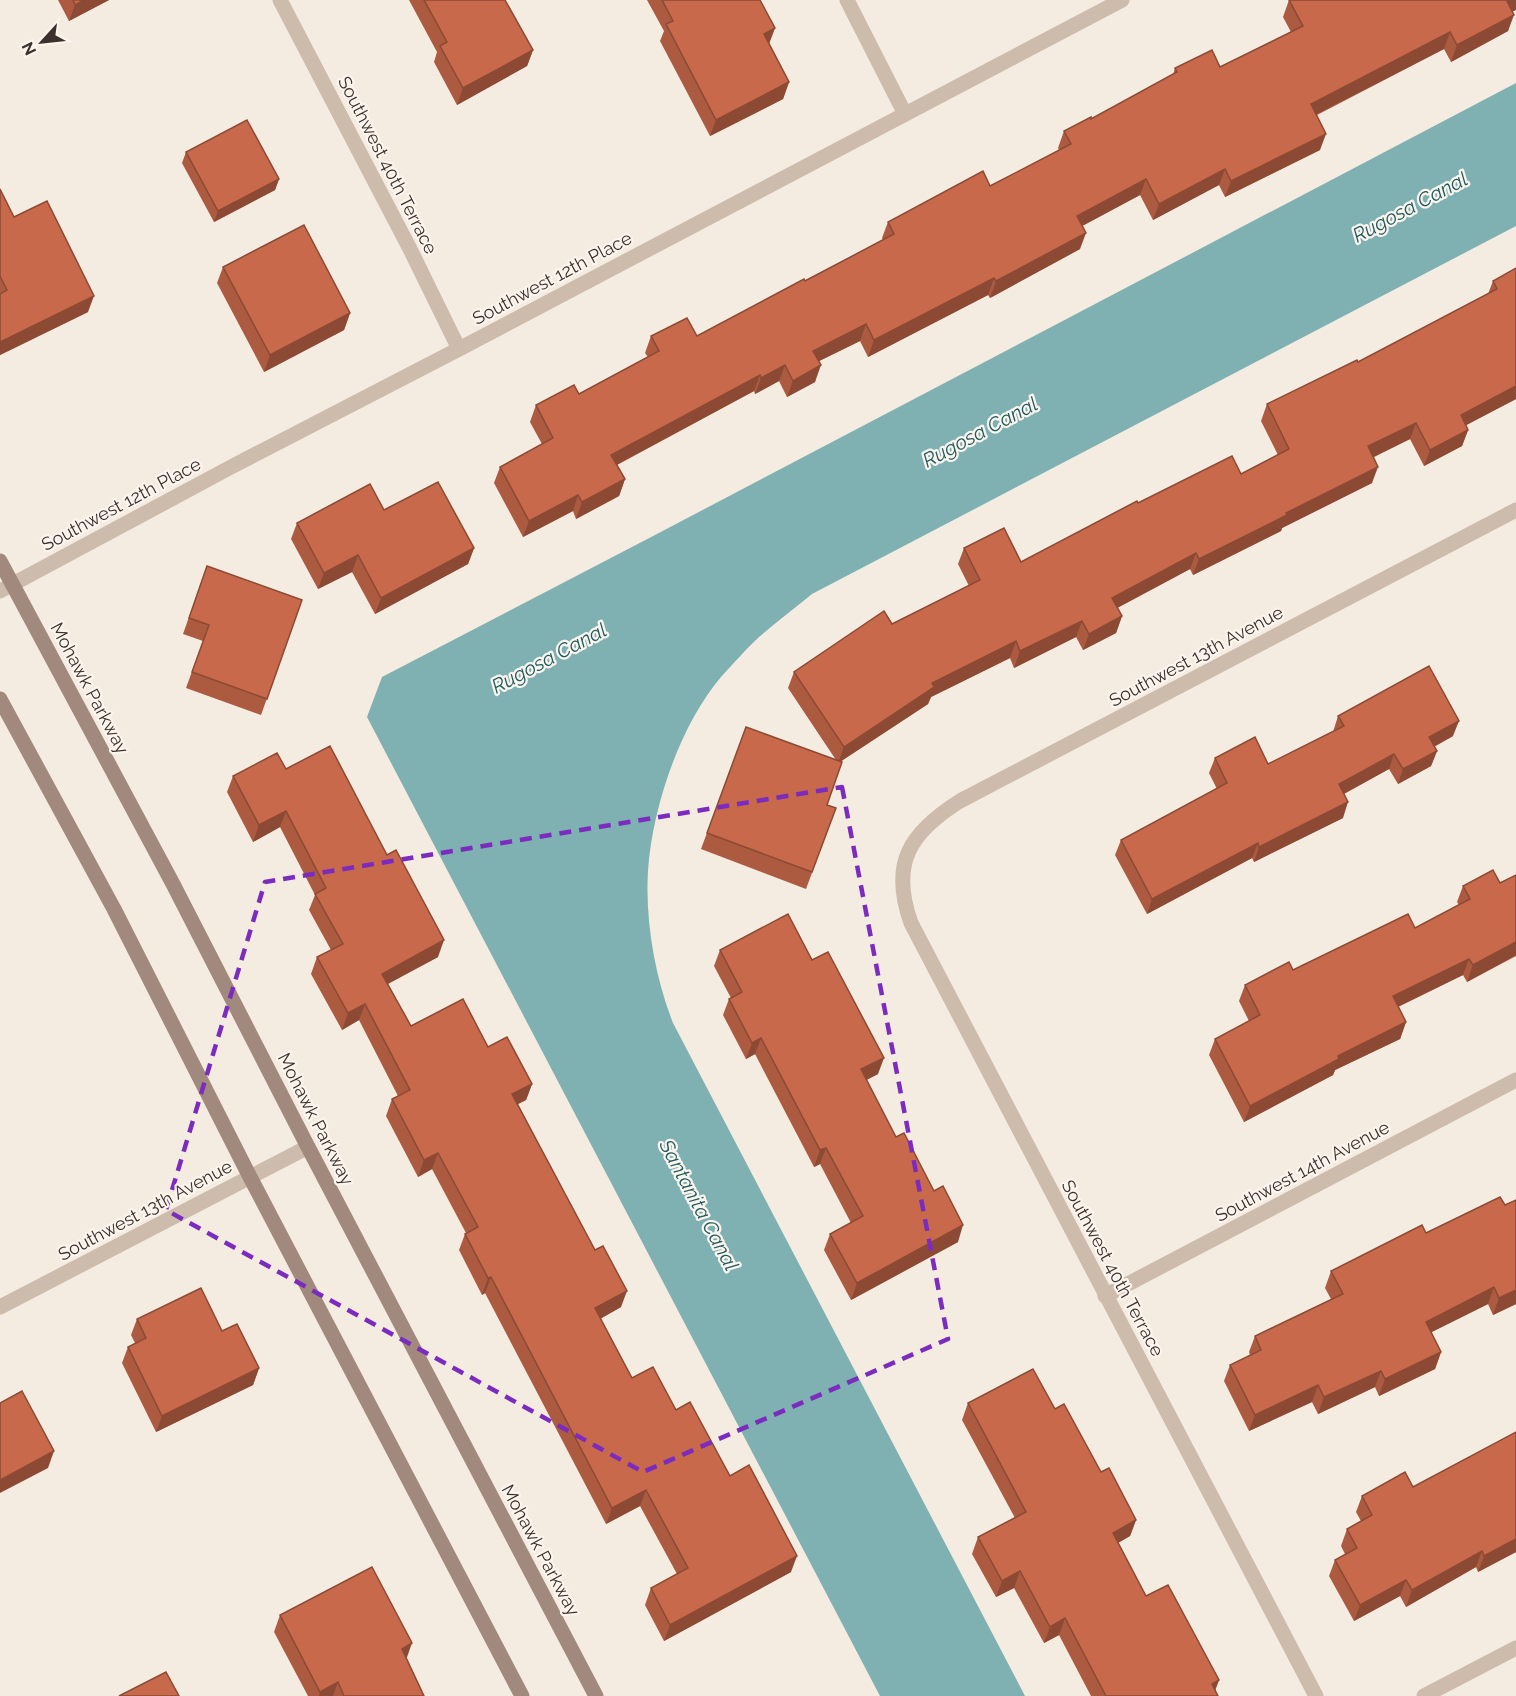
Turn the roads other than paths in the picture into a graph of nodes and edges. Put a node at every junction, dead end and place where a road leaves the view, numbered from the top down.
1 (280, 0) edge
2 (847, 0) edge
3 (1122, 0) edge
4 (905, 114) junction
5 (459, 349) junction
6 (1516, 510) edge
7 (0, 561) edge
8 (6, 588) edge
9 (0, 699) edge
10 (908, 852) joint
11 (1516, 1080) edge
12 (308, 1147) junction
13 (250, 1177) junction
14 (1105, 1296) junction
15 (0, 1307) edge
16 (1516, 1648) edge
17 (522, 1696) edge
18 (596, 1696) edge
19 (1316, 1696) edge
20 (1424, 1696) edge

1 - 5 street, Southwest 40th Terrace
2 - 4 street
3 - 4 street, Southwest 12th Place
4 - 5 street, Southwest 12th Place
5 - 8 street, Southwest 12th Place
6 - 10 street, Southwest 13th Avenue
7 - 8 street, Mohawk Parkway
8 - 12 street, Mohawk Parkway
9 - 13 street
10 - 14 street, Southwest 40th Terrace
11 - 14 street, Southwest 14th Avenue
12 - 13 street, Southwest 13th Avenue
12 - 18 street, Mohawk Parkway
13 - 15 street, Southwest 13th Avenue
13 - 17 street
14 - 19 street, Southwest 40th Terrace
16 - 20 street

